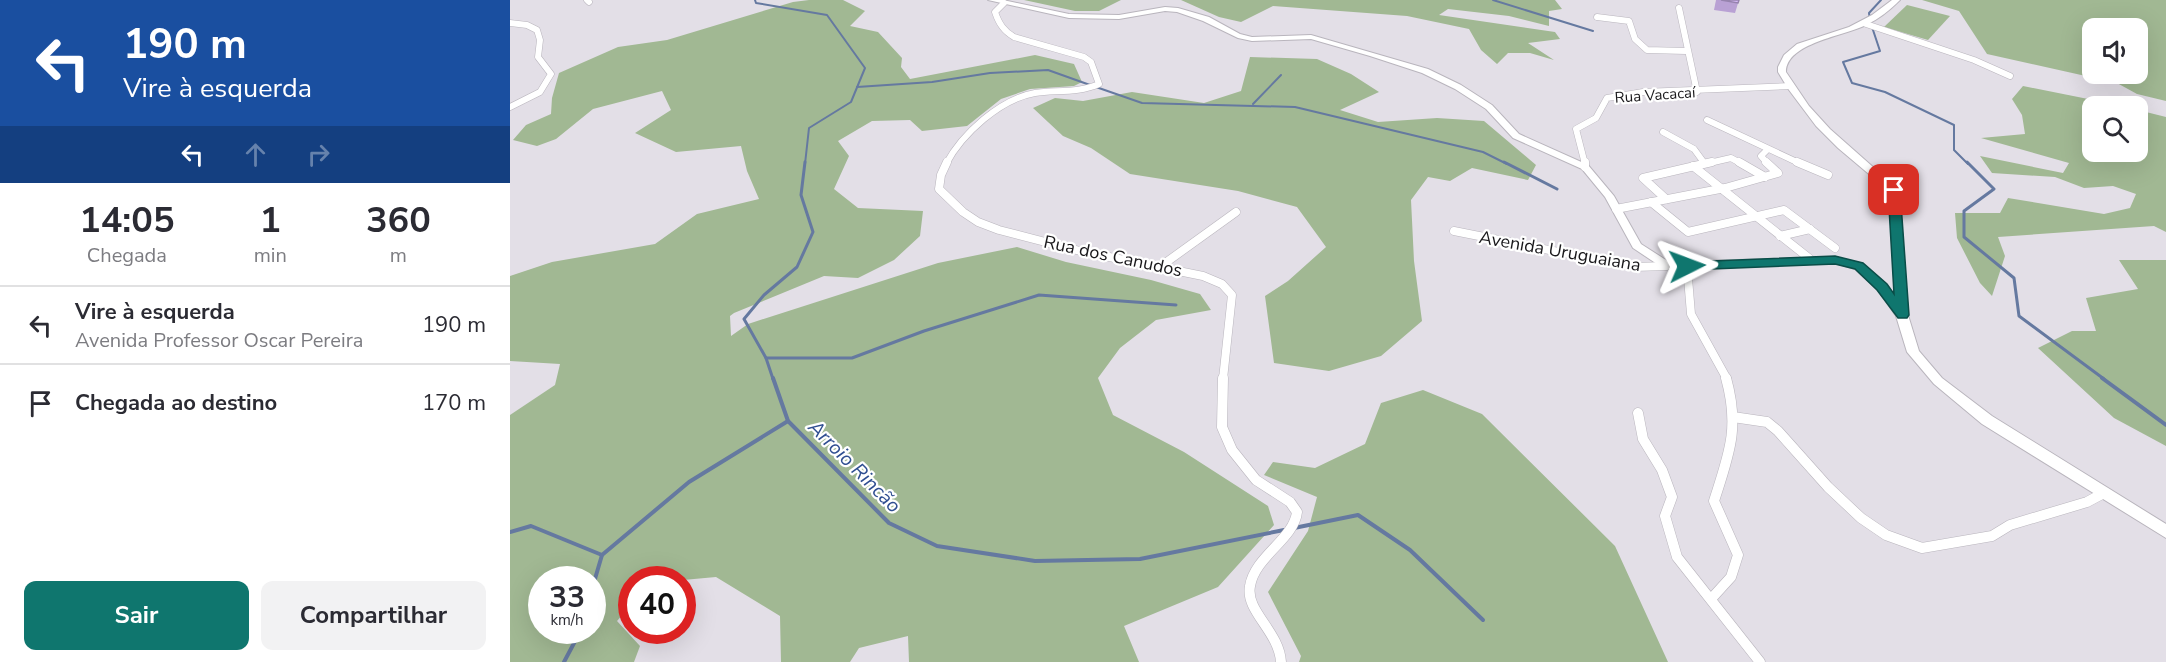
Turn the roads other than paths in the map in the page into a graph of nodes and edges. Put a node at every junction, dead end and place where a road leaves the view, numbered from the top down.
1 (992, 0) edge
2 (1896, 0) edge
3 (1004, 3) junction
4 (1679, 8) dead end
5 (1597, 17) dead end
6 (1870, 22) junction
7 (510, 23) edge
8 (1686, 51) junction
9 (2010, 76) dead end
10 (1791, 86) junction
11 (1696, 92) junction
12 (510, 107) edge
13 (1707, 120) dead end
14 (1663, 132) dead end
15 (1767, 150) junction
16 (1705, 164) junction
17 (1693, 166) junction
18 (1585, 167) junction
19 (1828, 175) dead end
20 (1765, 177) junction
21 (1725, 188) junction
22 (1666, 199) junction
23 (1651, 202) junction
24 (1616, 209) junction
25 (1236, 212) dead end
26 (1754, 216) junction
27 (1810, 229) junction
28 (1454, 231) dead end
29 (1780, 236) junction
30 (1835, 248) dead end
31 (1810, 259) junction
32 (1161, 266) junction
33 (1666, 266) junction
34 (1687, 266) junction
35 (1902, 315) junction
36 (1638, 413) dead end
37 (1733, 417) junction
38 (2102, 494) junction
39 (2166, 532) edge
40 (1711, 599) junction
41 (1281, 662) edge
42 (1760, 662) edge

1 - 3 street
2 - 6 street
3 - 18 street
3 - 32 street, Rua dos Canudos
4 - 8 street
5 - 8 street
6 - 9 street
6 - 10 street
7 - 12 street
8 - 11 street
10 - 11 street, Rua Vacacaí
10 - 35 street
11 - 18 street, Rua Vacacaí
13 - 15 street
14 - 16 street
15 - 19 street
15 - 20 street
16 - 17 street
16 - 20 street
17 - 21 street
17 - 22 street
18 - 24 street
20 - 21 street
21 - 22 street
21 - 26 street
22 - 23 street
23 - 24 street
23 - 26 street
24 - 33 street
25 - 32 street
26 - 27 street
26 - 29 street
27 - 29 street
27 - 30 street
28 - 33 street, Avenida Uruguaiana
29 - 31 street
31 - 34 street
31 - 35 street
32 - 41 street, Rua dos Canudos
33 - 34 street
34 - 37 street
35 - 38 street
36 - 40 street
37 - 38 street
37 - 40 street
38 - 39 street
40 - 42 street

